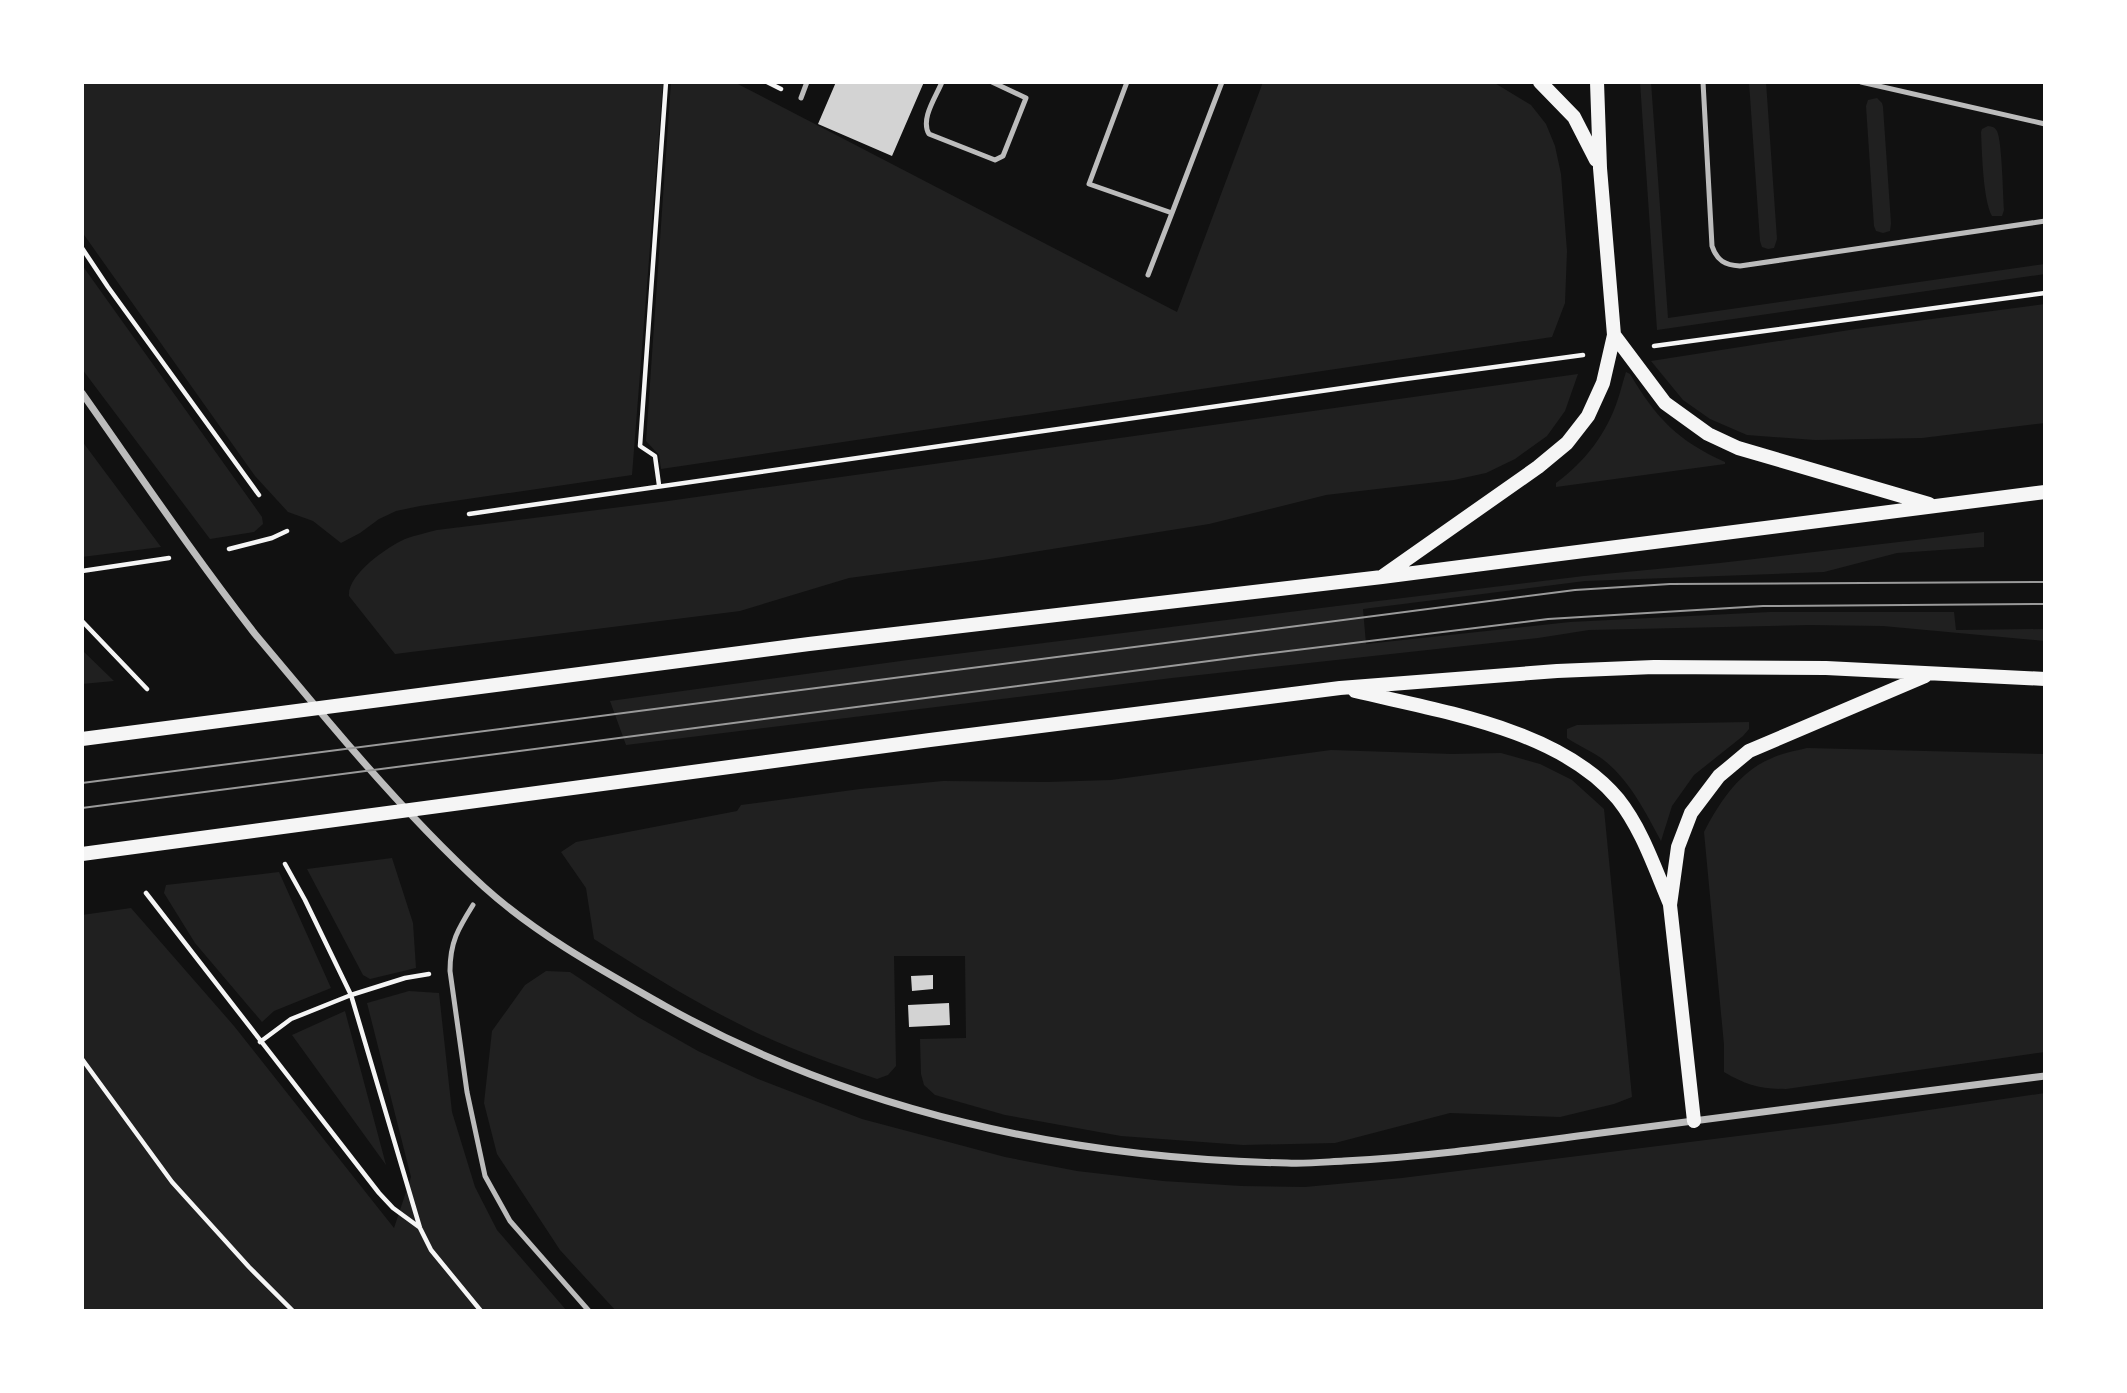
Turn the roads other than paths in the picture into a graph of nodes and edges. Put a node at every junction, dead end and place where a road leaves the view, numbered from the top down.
1 (807, 82) edge
2 (942, 82) edge
3 (992, 82) edge
4 (1127, 82) edge
5 (1222, 82) edge
6 (1541, 82) edge
7 (1598, 82) edge
8 (1703, 82) edge
9 (1861, 82) edge
10 (801, 98) dead end
11 (2045, 124) edge
12 (1600, 168) junction
13 (1172, 213) junction
14 (2045, 221) edge
15 (1147, 275) dead end
16 (1614, 335) junction
17 (82, 393) edge
18 (2045, 492) edge
19 (1934, 506) junction
20 (1382, 577) junction
21 (1930, 674) junction
22 (2045, 680) edge
23 (1340, 688) junction
24 (82, 739) edge
25 (82, 854) edge
26 (473, 905) dead end
27 (1670, 905) junction
28 (2045, 1076) edge
29 (1694, 1121) junction
30 (589, 1311) edge

1 - 10 lane
2 - 3 lane
4 - 13 lane
5 - 13 lane
6 - 12 main road
7 - 12 main road
8 - 14 lane
9 - 11 lane
12 - 16 main road
13 - 15 lane
16 - 19 main road
16 - 20 main road
17 - 29 street
18 - 19 main road
19 - 20 main road
20 - 24 main road
21 - 22 main road
21 - 23 main road
21 - 27 main road
23 - 25 main road
23 - 27 main road
26 - 30 lane
27 - 29 main road
28 - 29 street

